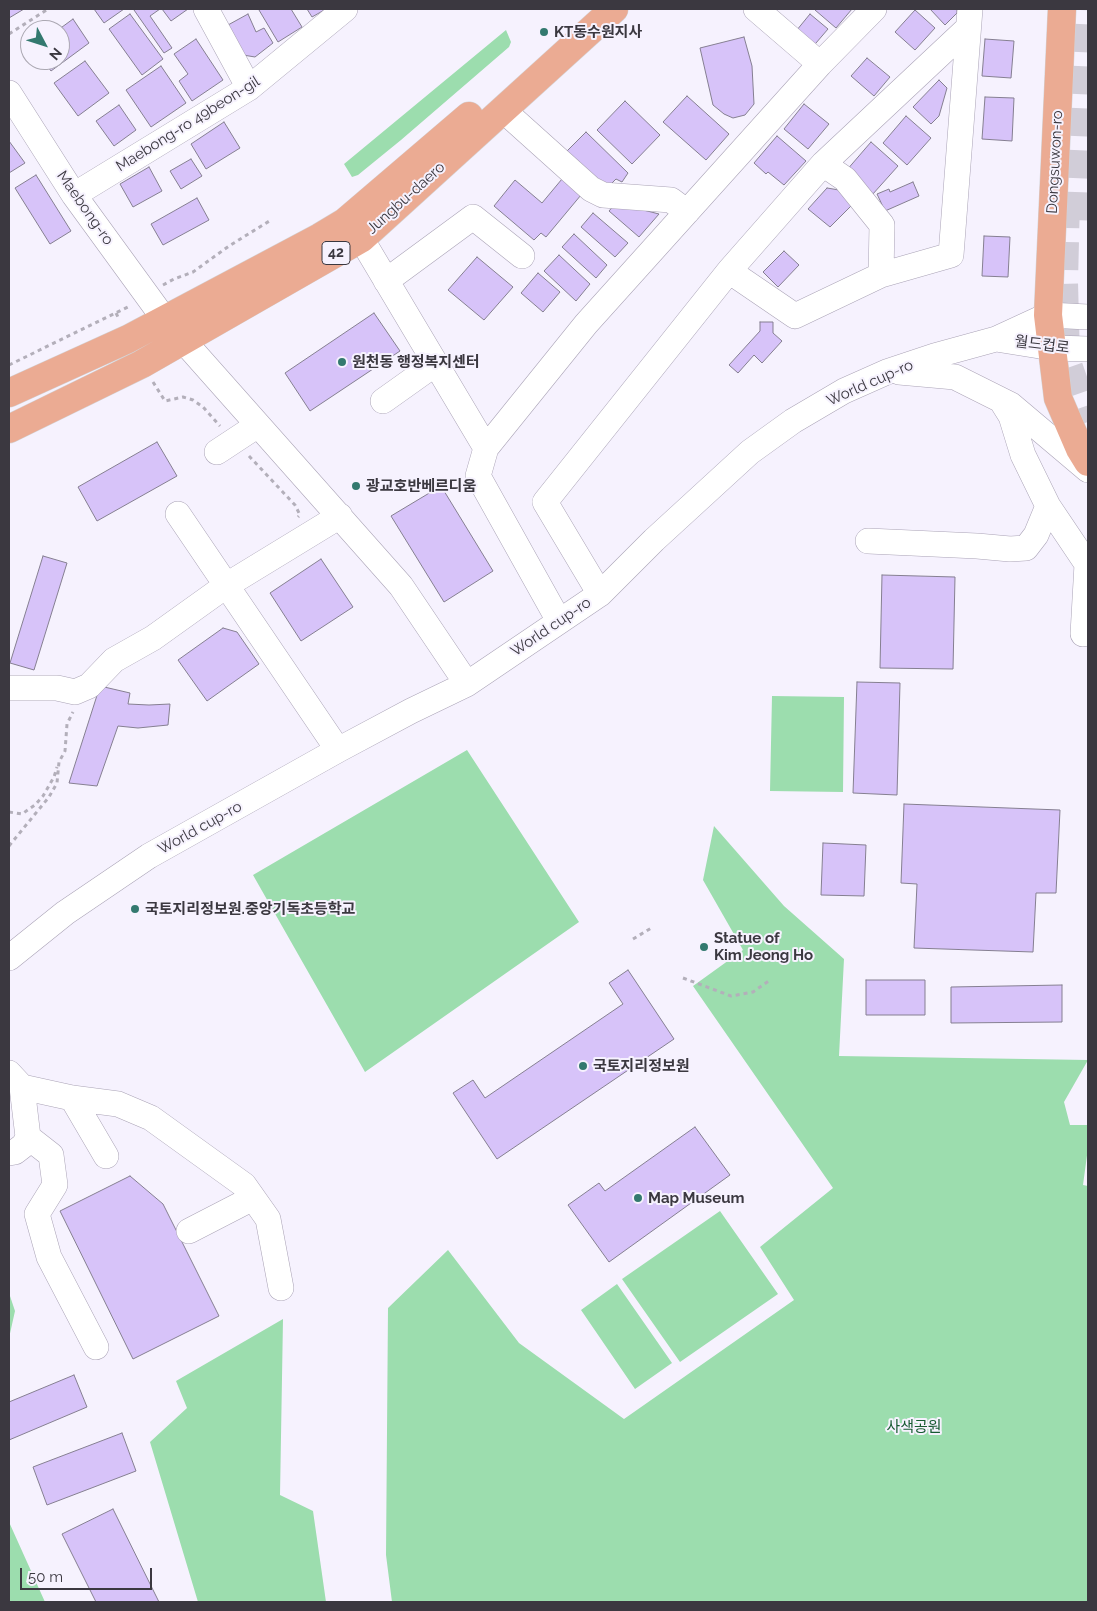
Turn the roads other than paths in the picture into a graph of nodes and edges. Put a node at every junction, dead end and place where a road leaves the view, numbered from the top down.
1 (206, 9) edge
2 (345, 9) edge
3 (590, 9) edge
4 (614, 9) edge
5 (756, 9) edge
6 (874, 9) edge
7 (1062, 9) edge
8 (968, 19) edge
9 (820, 64) junction
10 (249, 88) junction
11 (9, 93) edge
12 (503, 110) junction
13 (823, 164) junction
14 (74, 195) junction
15 (687, 212) junction
16 (362, 238) junction
17 (522, 256) dead end
18 (729, 270) junction
19 (881, 275) junction
20 (386, 281) junction
21 (1048, 315) junction
22 (1088, 317) edge
23 (165, 320) junction
24 (996, 339) junction
25 (184, 342) junction
26 (1052, 348) junction
27 (1088, 349) edge
28 (74, 363) junction
29 (435, 364) junction
30 (889, 371) junction
31 (87, 392) junction
32 (9, 393) edge
33 (1001, 400) junction
34 (383, 401) dead end
35 (258, 425) junction
36 (9, 429) edge
37 (226, 446) road end
38 (486, 448) junction
39 (1088, 462) edge
40 (1088, 470) edge
41 (1048, 506) junction
42 (178, 514) dead end
43 (340, 516) junction
44 (868, 541) dead end
45 (1088, 564) edge
46 (227, 585) junction
47 (600, 594) junction
48 (559, 621) junction
49 (1083, 634) dead end
50 (467, 684) junction
51 (9, 688) edge
52 (338, 750) junction
53 (9, 958) edge
54 (16, 1080) edge
55 (72, 1098) junction
56 (28, 1137) junction
57 (9, 1153) edge
58 (106, 1156) dead end
59 (253, 1198) junction
60 (189, 1231) dead end
61 (281, 1288) dead end
62 (96, 1346) dead end

1 - 10 street
2 - 10 street, Maebong-ro 49beon-gil
3 - 23 main road, Jungbu-daero / 42
4 - 12 main road, Jungbu-daero / 42
5 - 9 street
6 - 9 street
7 - 21 main road, Dongsuwon-ro
8 - 13 street
8 - 19 street
9 - 15 street
10 - 14 street, Maebong-ro 49beon-gil
11 - 14 street, Maebong-ro
12 - 15 street
12 - 16 main road, Jungbu-daero / 42
13 - 18 street
13 - 19 street
14 - 23 street, Maebong-ro
15 - 38 street
16 - 20 street
16 - 25 main road, Jungbu-daero / 42
17 - 20 street
18 - 19 street
18 - 47 street
20 - 29 street
21 - 22 street, World cup-ro
21 - 24 street, World cup-ro
21 - 26 main road, Dongsuwon-ro
23 - 25 street, Maebong-ro
23 - 28 main road, Jungbu-daero / 42
24 - 26 street, 월드컵로
24 - 30 street, World cup-ro
25 - 31 main road, Jungbu-daero / 42
25 - 35 street, Maebong-ro
26 - 27 street, 월드컵로
26 - 39 main road, Dongsuwon-ro
28 - 31 main road
28 - 32 main road, Jungbu-daero / 42
29 - 34 street
29 - 38 street
30 - 33 street
30 - 47 street, World cup-ro
31 - 36 main road, Jungbu-daero / 42
33 - 40 street
33 - 41 street
35 - 37 street
35 - 43 street, Maebong-ro
38 - 48 street
41 - 44 street
41 - 45 street
42 - 46 street
43 - 46 street
43 - 50 street, Maebong-ro
45 - 49 street
46 - 51 street
46 - 52 street
47 - 48 street, World cup-ro
48 - 50 street, World cup-ro
50 - 52 street, World cup-ro
52 - 53 street, World cup-ro
54 - 55 street
54 - 56 street
55 - 58 street
55 - 59 street
56 - 57 street
56 - 62 street
59 - 60 street
59 - 61 street

